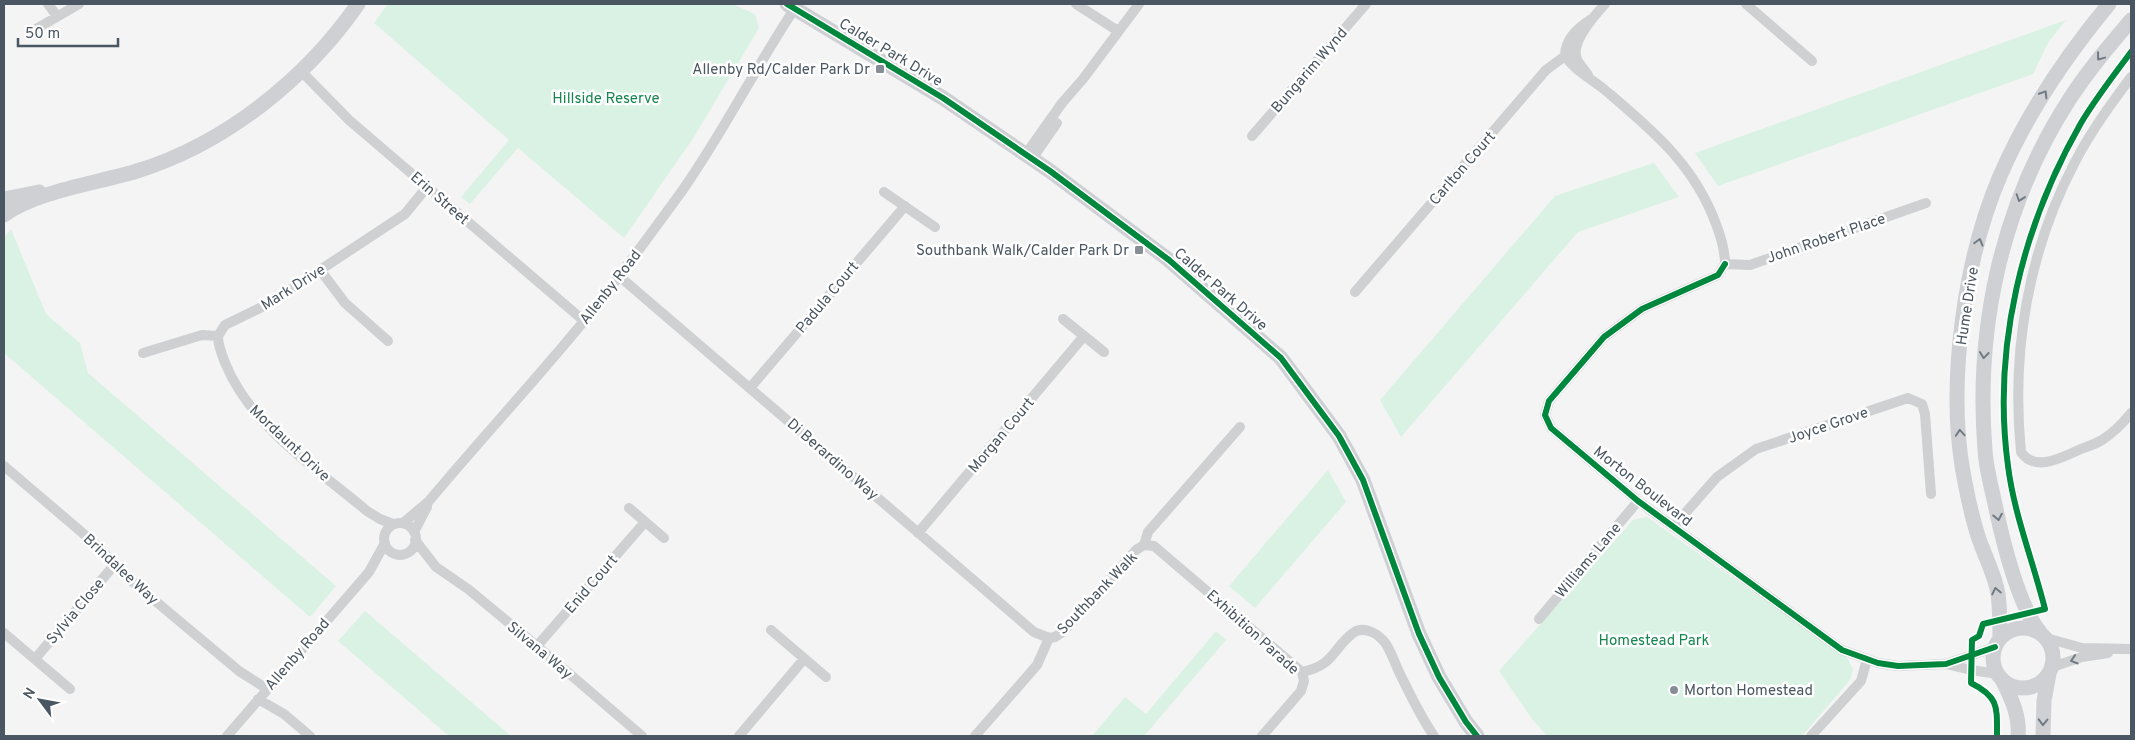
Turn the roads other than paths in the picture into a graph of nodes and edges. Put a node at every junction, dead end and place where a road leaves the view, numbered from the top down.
1 (48, 4) edge
2 (79, 4) edge
3 (358, 4) edge
4 (1076, 4) edge
5 (1139, 4) edge
6 (1366, 4) edge
7 (1604, 4) edge
8 (1746, 4) edge
9 (2110, 4) edge
10 (790, 5) edge
11 (57, 16) junction
12 (1593, 18) junction
13 (2131, 20) edge
14 (36, 29) dead end
15 (1118, 31) junction
16 (1575, 52) junction
17 (1565, 56) junction
18 (1812, 61) dead end
19 (301, 71) junction
20 (2131, 76) edge
21 (1590, 77) junction
22 (1252, 136) dead end
23 (1029, 156) junction
24 (75, 187) junction
25 (427, 187) junction
26 (884, 192) dead end
27 (4, 199) edge
28 (1926, 203) dead end
29 (905, 206) junction
30 (4, 215) edge
31 (935, 226) dead end
32 (1725, 264) junction
33 (321, 271) junction
34 (619, 276) junction
35 (1355, 292) dead end
36 (1063, 319) dead end
37 (584, 321) junction
38 (218, 336) junction
39 (1084, 336) junction
40 (388, 341) dead end
41 (143, 352) dead end
42 (1104, 352) dead end
43 (750, 388) junction
44 (2131, 413) edge
45 (1240, 427) dead end
46 (4, 466) edge
47 (1931, 494) dead end
48 (429, 501) junction
49 (1638, 501) junction
50 (629, 508) dead end
51 (367, 511) junction
52 (645, 522) junction
53 (398, 524) junction
54 (1673, 527) junction
55 (918, 533) junction
56 (415, 536) junction
57 (385, 538) junction
58 (664, 538) dead end
59 (1144, 545) junction
60 (406, 553) junction
61 (394, 554) junction
62 (115, 564) junction
63 (436, 568) junction
64 (369, 572) junction
65 (1539, 619) dead end
66 (772, 630) dead end
67 (4, 633) edge
68 (2043, 635) junction
69 (1049, 638) junction
70 (1997, 643) junction
71 (537, 646) junction
72 (2131, 649) edge
73 (34, 659) junction
74 (804, 659) junction
75 (1867, 659) junction
76 (1946, 664) junction
77 (2050, 671) junction
78 (1302, 672) junction
79 (826, 677) dead end
80 (2000, 677) junction
81 (70, 689) dead end
82 (263, 693) junction
83 (227, 736) edge
84 (310, 736) edge
85 (642, 736) edge
86 (740, 736) edge
87 (975, 736) edge
88 (1262, 736) edge
89 (1434, 736) edge
90 (1477, 736) edge
91 (1811, 736) edge
92 (2018, 736) edge
93 (2043, 736) edge

1 - 11 street
2 - 11 street
3 - 19 street
4 - 15 street
5 - 15 street
6 - 22 street, Bungarim Wynd
7 - 12 street
8 - 18 street
70 -> 9 street, Hume Drive
10 - 23 street, Calder Park Drive
10 - 34 street, Allenby Road
11 - 14 street
12 - 16 street
12 - 17 street
13 -> 68 street, Hume Drive
15 - 23 street
16 - 17 street, Carlton Court
16 - 21 street
17 - 21 street
17 - 35 street, Carlton Court
19 - 24 street
19 - 25 street, Erin Street
20 - 44 street
21 - 32 street
23 - 90 street, Calder Park Drive
24 - 27 street
24 - 30 street
25 - 33 street, Mark Drive
25 - 37 street, Erin Street
26 - 29 street
28 - 32 street, John Robert Place
29 - 31 street
29 - 43 street, Padula Court
32 - 49 street, Morton Boulevard
33 - 38 street, Mark Drive
33 - 40 street
34 - 37 street, Allenby Road
34 - 43 street, Di Berardino Way
36 - 39 street
37 - 48 street, Allenby Road
38 - 41 street
38 - 51 street, Mordaunt Drive
39 - 42 street
39 - 55 street, Morgan Court
43 - 55 street, Di Berardino Way
45 - 59 street, Southbank Walk
46 - 62 street, Brindalee Way
47 - 54 street, Joyce Grove
48 - 53 street, Allenby Road
48 - 56 street, Allenby Road
49 - 54 street, Morton Boulevard
49 - 65 street, Williams Lane
50 - 52 street
51 - 53 street, Mordaunt Drive
51 - 57 street, Mordaunt Drive
52 - 58 street
52 - 71 street, Enid Court
53 - 56 street
53 - 57 street
54 - 75 street, Morton Boulevard
55 - 69 street, Di Berardino Way
56 - 60 street
56 - 63 street, Silvana Way
57 - 61 street
57 - 64 street, Allenby Road
59 - 69 street, Southbank Walk
59 - 78 street, Exhibition Parade
60 - 61 street
60 - 63 street, Silvana Way
61 - 64 street, Allenby Road
62 - 73 street, Sylvia Close
62 - 82 street, Brindalee Way
63 - 71 street, Silvana Way
64 - 82 street, Allenby Road
66 - 74 street
67 - 73 street, Sylvia Close
68 - 70 street
68 - 72 street
68 - 77 street
69 - 87 street, Southbank Walk
70 - 76 street, Morton Boulevard
70 - 80 street
71 - 85 street, Silvana Way
72 -> 77 street
73 - 81 street, Sylvia Close
74 - 79 street
74 - 86 street
75 - 76 street, Morton Boulevard
75 - 91 street
76 - 80 street, Morton Boulevard
77 - 80 street
77 -> 93 street
78 - 88 street, Exhibition Parade
78 - 89 street
80 - 92 street
82 - 83 street, Allenby Road
82 - 84 street, Brindalee Way

